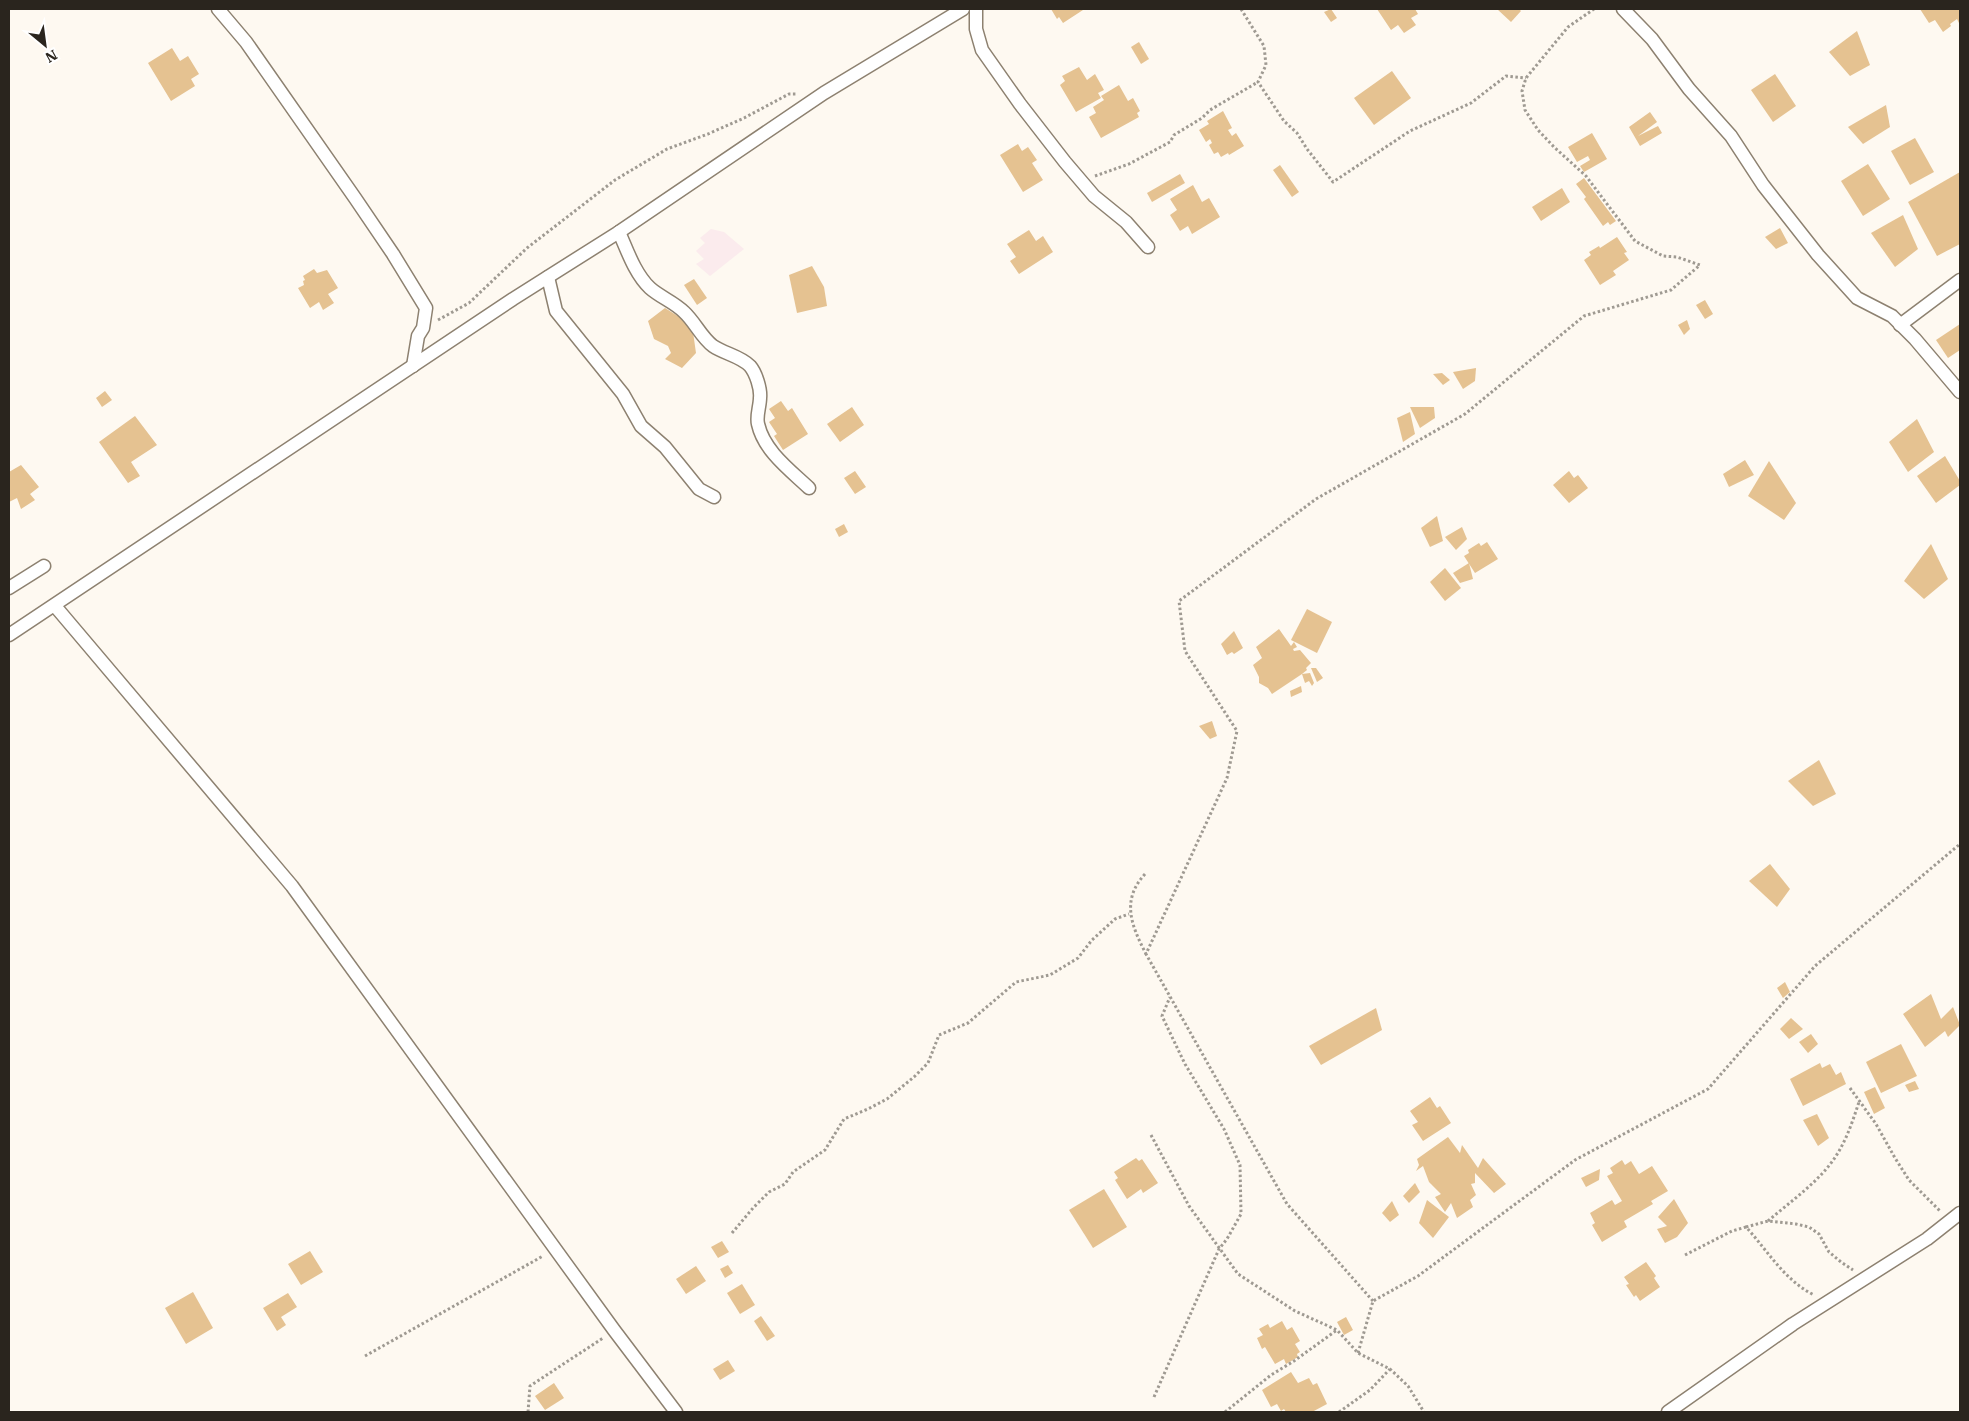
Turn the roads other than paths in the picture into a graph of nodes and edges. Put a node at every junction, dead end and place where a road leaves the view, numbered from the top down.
1 (218, 9) edge
2 (963, 9) edge
3 (976, 9) edge
4 (1623, 9) edge
5 (619, 232) junction
6 (1148, 247) dead end
7 (548, 277) junction
8 (1960, 280) edge
9 (1900, 325) junction
10 (413, 366) junction
11 (1960, 392) edge
12 (809, 488) dead end
13 (714, 497) dead end
14 (44, 566) dead end
15 (9, 588) edge
16 (55, 606) junction
17 (9, 635) edge
18 (1960, 1213) edge
19 (676, 1412) edge
20 (1668, 1412) edge

1 - 10 street
2 - 5 street
3 - 6 street
4 - 9 street
5 - 7 street
5 - 12 street
7 - 10 street
7 - 13 street
8 - 9 street
9 - 11 street
10 - 16 street
14 - 15 street
16 - 17 street
16 - 19 street
18 - 20 street

